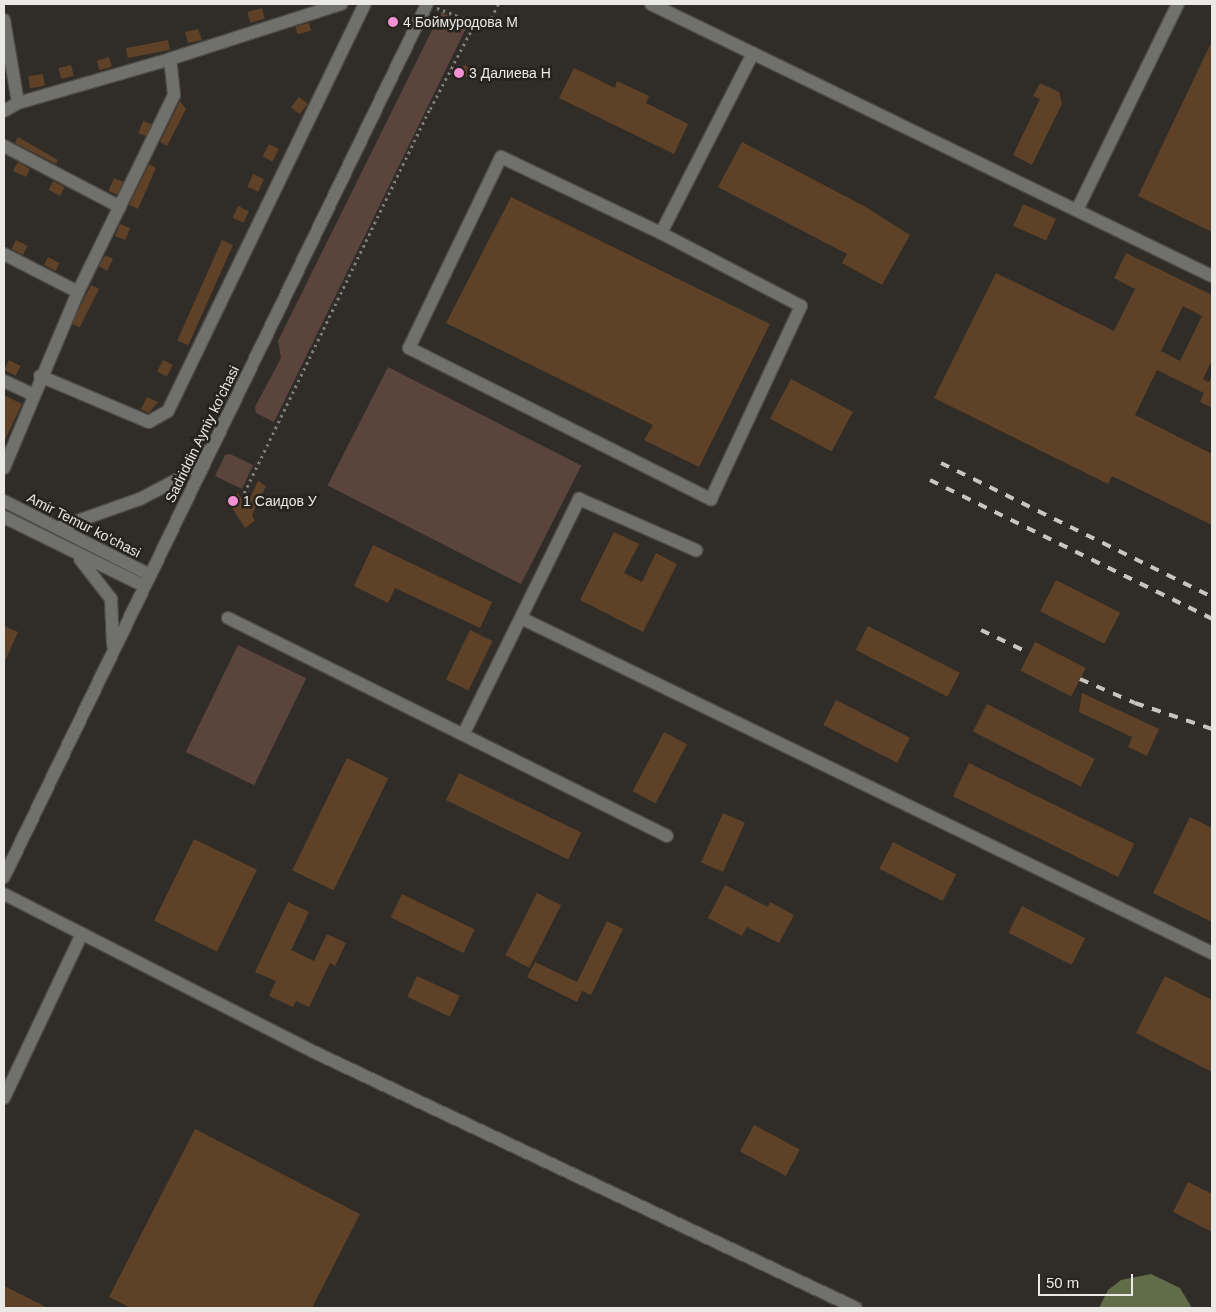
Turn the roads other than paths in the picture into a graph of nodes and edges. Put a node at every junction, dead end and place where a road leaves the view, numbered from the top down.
1 (342, 4) edge
2 (365, 4) edge
3 (427, 4) edge
4 (651, 4) edge
5 (1178, 4) edge
6 (4, 20) edge
7 (753, 53) junction
8 (170, 59) junction
9 (18, 102) junction
10 (4, 111) edge
11 (4, 146) edge
12 (120, 206) junction
13 (1077, 210) junction
14 (662, 233) junction
15 (4, 254) edge
16 (1212, 276) edge
17 (78, 292) junction
18 (40, 376) junction
19 (4, 381) edge
20 (34, 395) junction
21 (212, 446) junction
22 (4, 468) edge
23 (4, 502) edge
24 (4, 518) edge
25 (58, 528) junction
26 (696, 550) dead end
27 (73, 552) junction
28 (147, 580) junction
29 (228, 618) dead end
30 (521, 618) junction
31 (113, 650) junction
32 (464, 733) junction
33 (667, 836) dead end
34 (4, 877) edge
35 (4, 894) edge
36 (82, 934) junction
37 (1212, 953) edge
38 (4, 1098) edge
39 (856, 1308) edge

1 - 8 street
2 - 18 street
3 - 21 street, Sadriddin Ayniy ko'chasi
4 - 7 street
5 - 13 street
6 - 9 street
7 - 13 street
7 - 14 street
8 - 9 street
8 - 12 street
9 - 10 street
11 - 12 street
12 - 17 street
13 - 16 street
14 - 14 street
15 - 17 street
17 - 18 street
18 - 20 street
19 - 20 street
20 - 22 street
21 - 25 street
21 - 28 street, Sadriddin Ayniy ko'chasi
23 - 25 street, Amir Temur ko'chasi
24 - 27 street, Amir Temur ko'chasi
25 - 28 street, Amir Temur ko'chasi
26 - 30 street
27 - 28 street, Amir Temur ko'chasi
27 - 31 street
28 - 31 street, Sadriddin Ayniy ko'chasi
29 - 32 street
30 - 32 street
30 - 37 street
31 - 34 street, Sadriddin Ayniy ko'chasi
32 - 33 street
35 - 36 street
36 - 38 street
36 - 39 street

